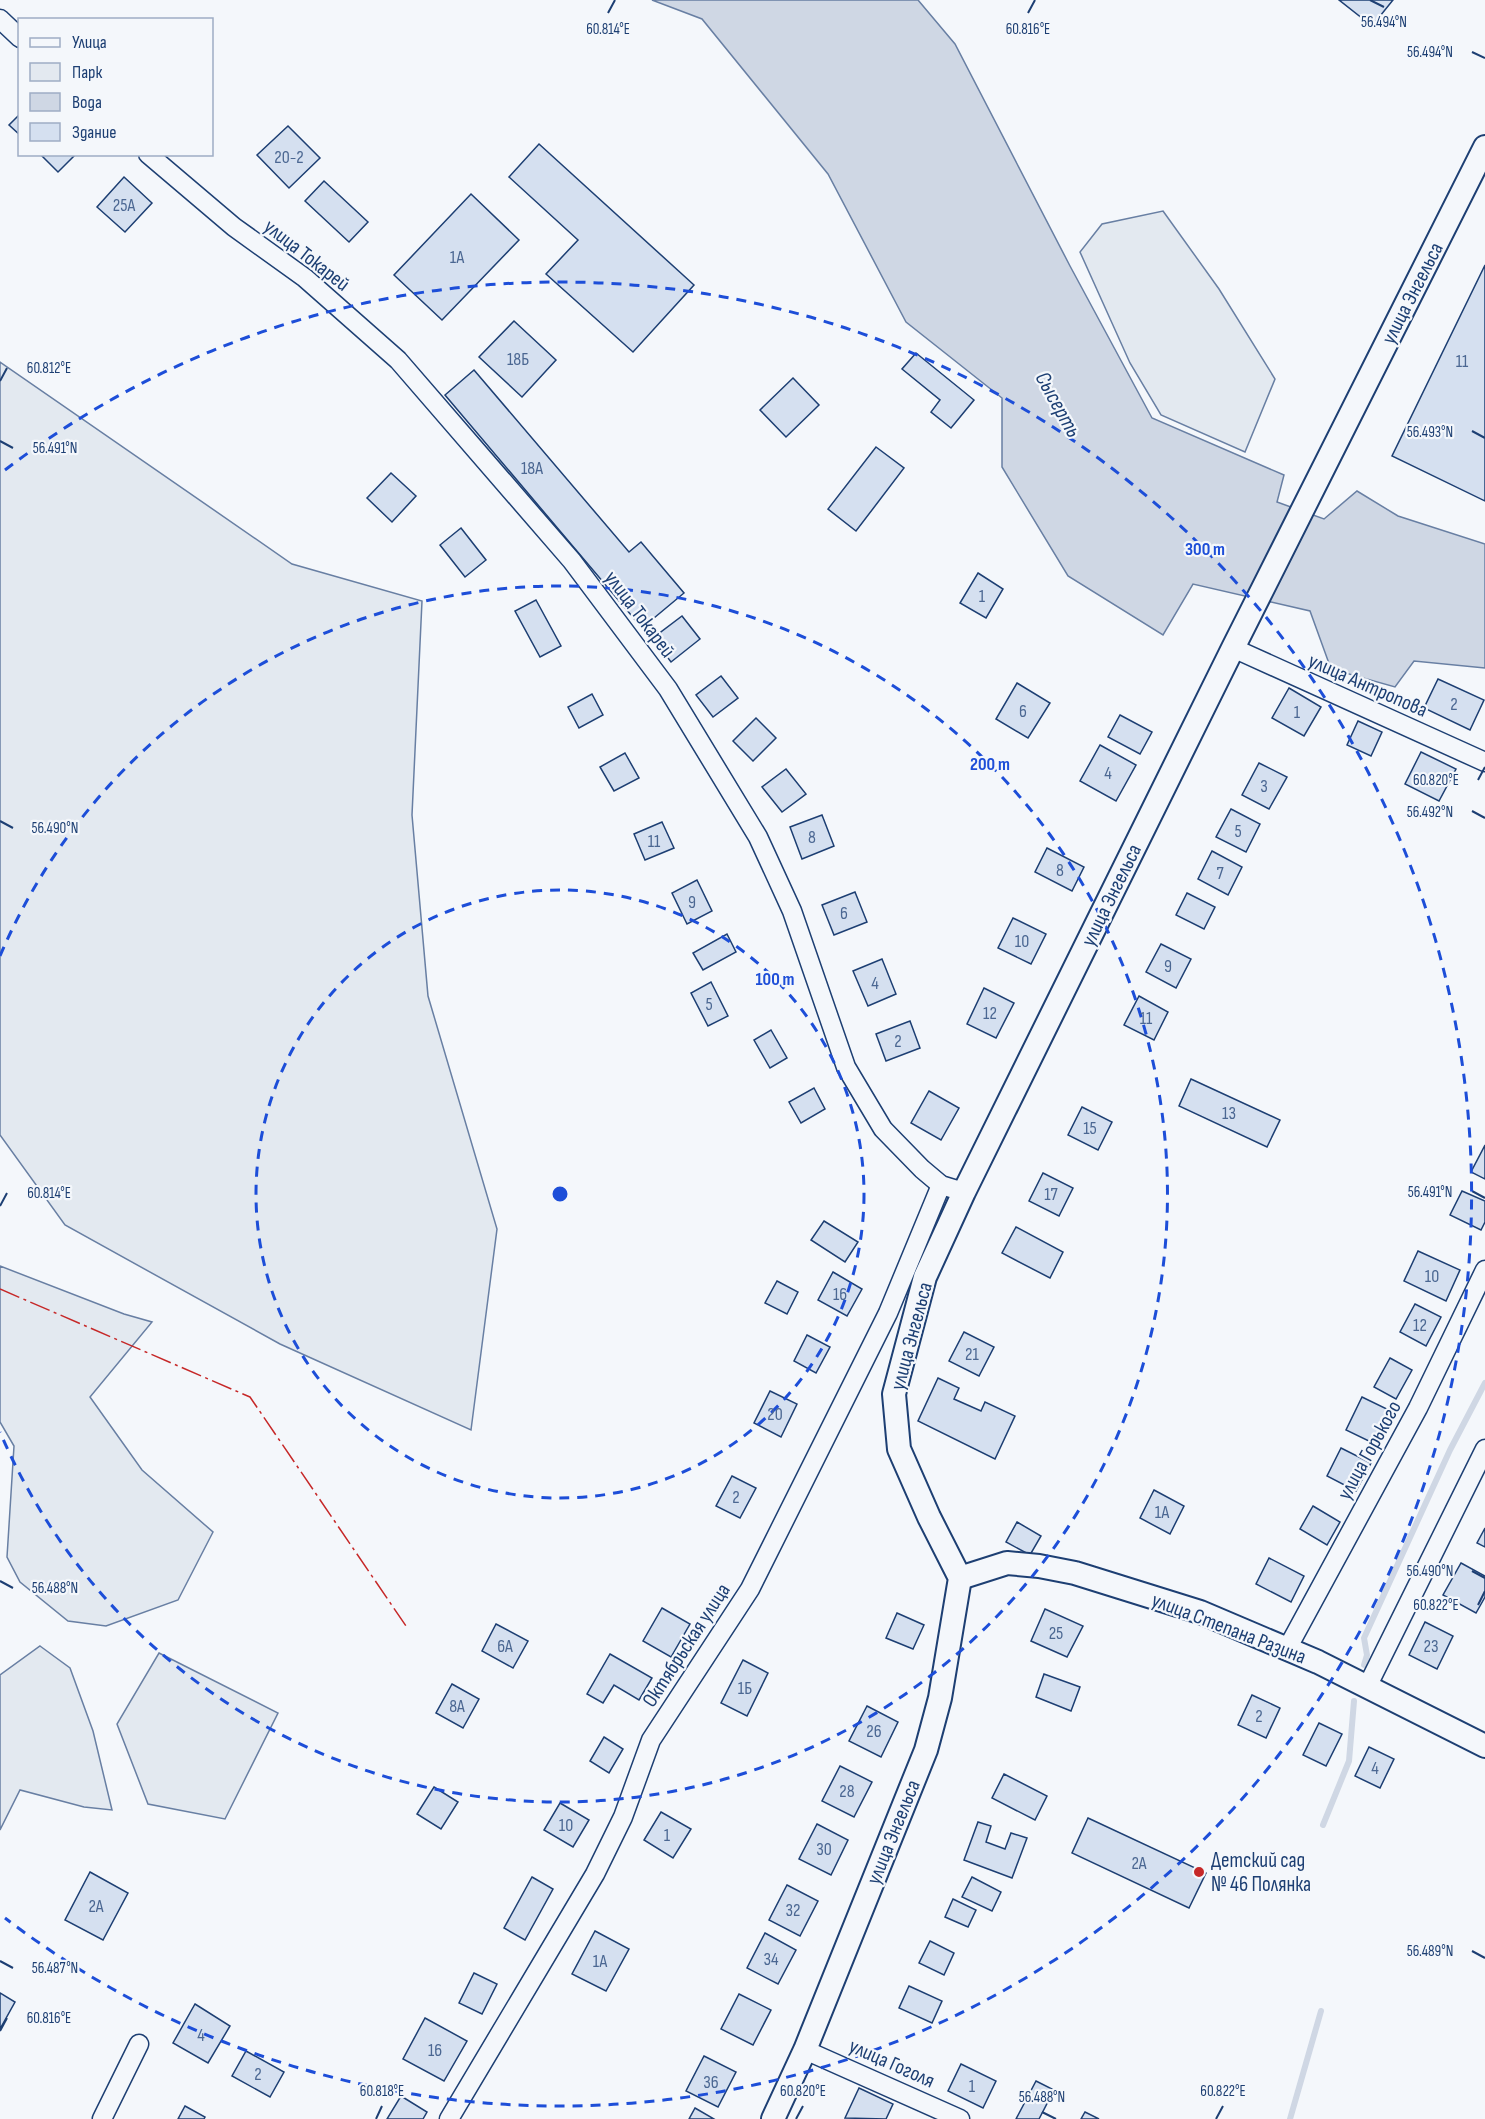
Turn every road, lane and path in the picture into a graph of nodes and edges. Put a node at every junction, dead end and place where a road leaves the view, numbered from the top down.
1 (0, 19) edge
2 (18, 36) edge
3 (1485, 147) edge
4 (150, 156) edge
5 (1233, 648) junction
6 (1485, 762) edge
7 (940, 1185) junction
8 (964, 1192) junction
9 (1485, 1270) edge
10 (1485, 1449) edge
11 (960, 1578) junction
12 (1287, 1649) junction
13 (1366, 1687) junction
14 (1485, 1746) edge
15 (139, 2044) dead end
16 (805, 2050) junction
17 (102, 2119) edge
18 (449, 2119) edge
19 (773, 2119) edge
20 (960, 2119) edge

1 - 2 street
3 - 5 street, улица Энгельса
4 - 7 street, улица Токарей
5 - 6 street, улица Антропова
5 - 8 street, улица Энгельса
7 - 8 street, улица Токарей
7 - 18 street, Октябрьская улица
8 - 11 street, улица Энгельса
9 - 12 street, улица Горького
10 - 13 street
11 - 12 street, улица Степана Разина
11 - 16 street, улица Энгельса
12 - 13 street, улица Степана Разина
13 - 14 street, улица Степана Разина
15 - 17 street
16 - 19 street, улица Энгельса
16 - 20 street, улица Гоголя

